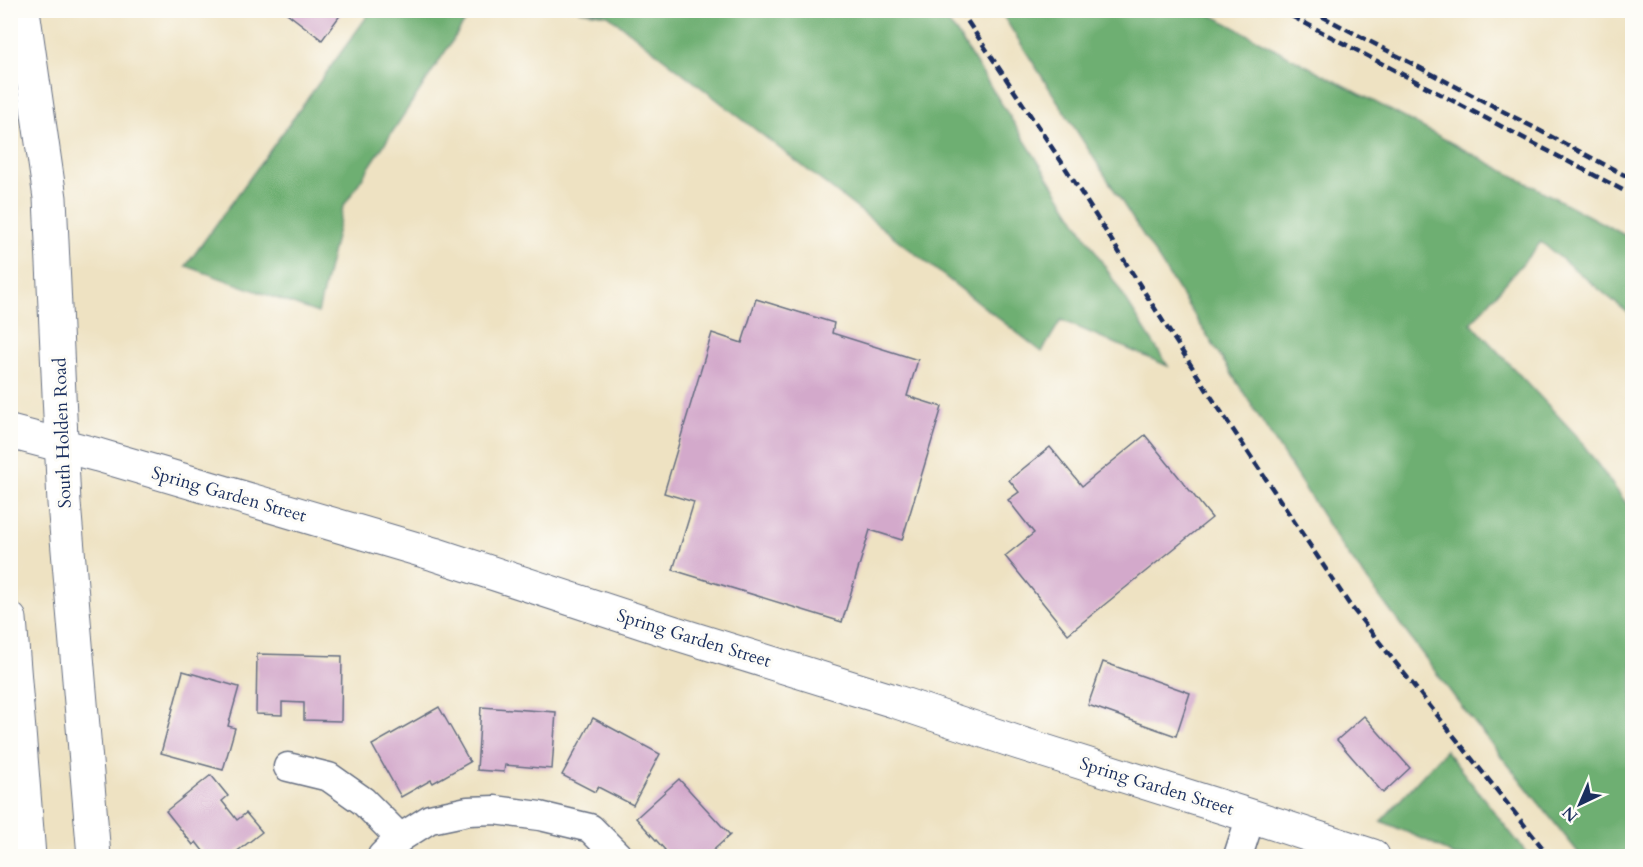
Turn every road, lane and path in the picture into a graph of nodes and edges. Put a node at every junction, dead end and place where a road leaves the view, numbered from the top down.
1 (23, 10) edge
2 (10, 432) edge
3 (61, 445) junction
4 (10, 619) edge
5 (288, 767) dead end
6 (1251, 816) junction
7 (391, 847) edge
8 (29, 856) edge
9 (94, 856) edge
10 (618, 856) edge
11 (1238, 856) edge
12 (1373, 856) edge

1 - 3 main road, South Holden Road
2 - 3 main road, Spring Garden Street
3 - 6 main road, Spring Garden Street
3 - 9 main road, South Holden Road
4 - 8 main road
5 - 7 street
6 - 11 street
6 - 12 main road, Spring Garden Street
7 - 10 street

